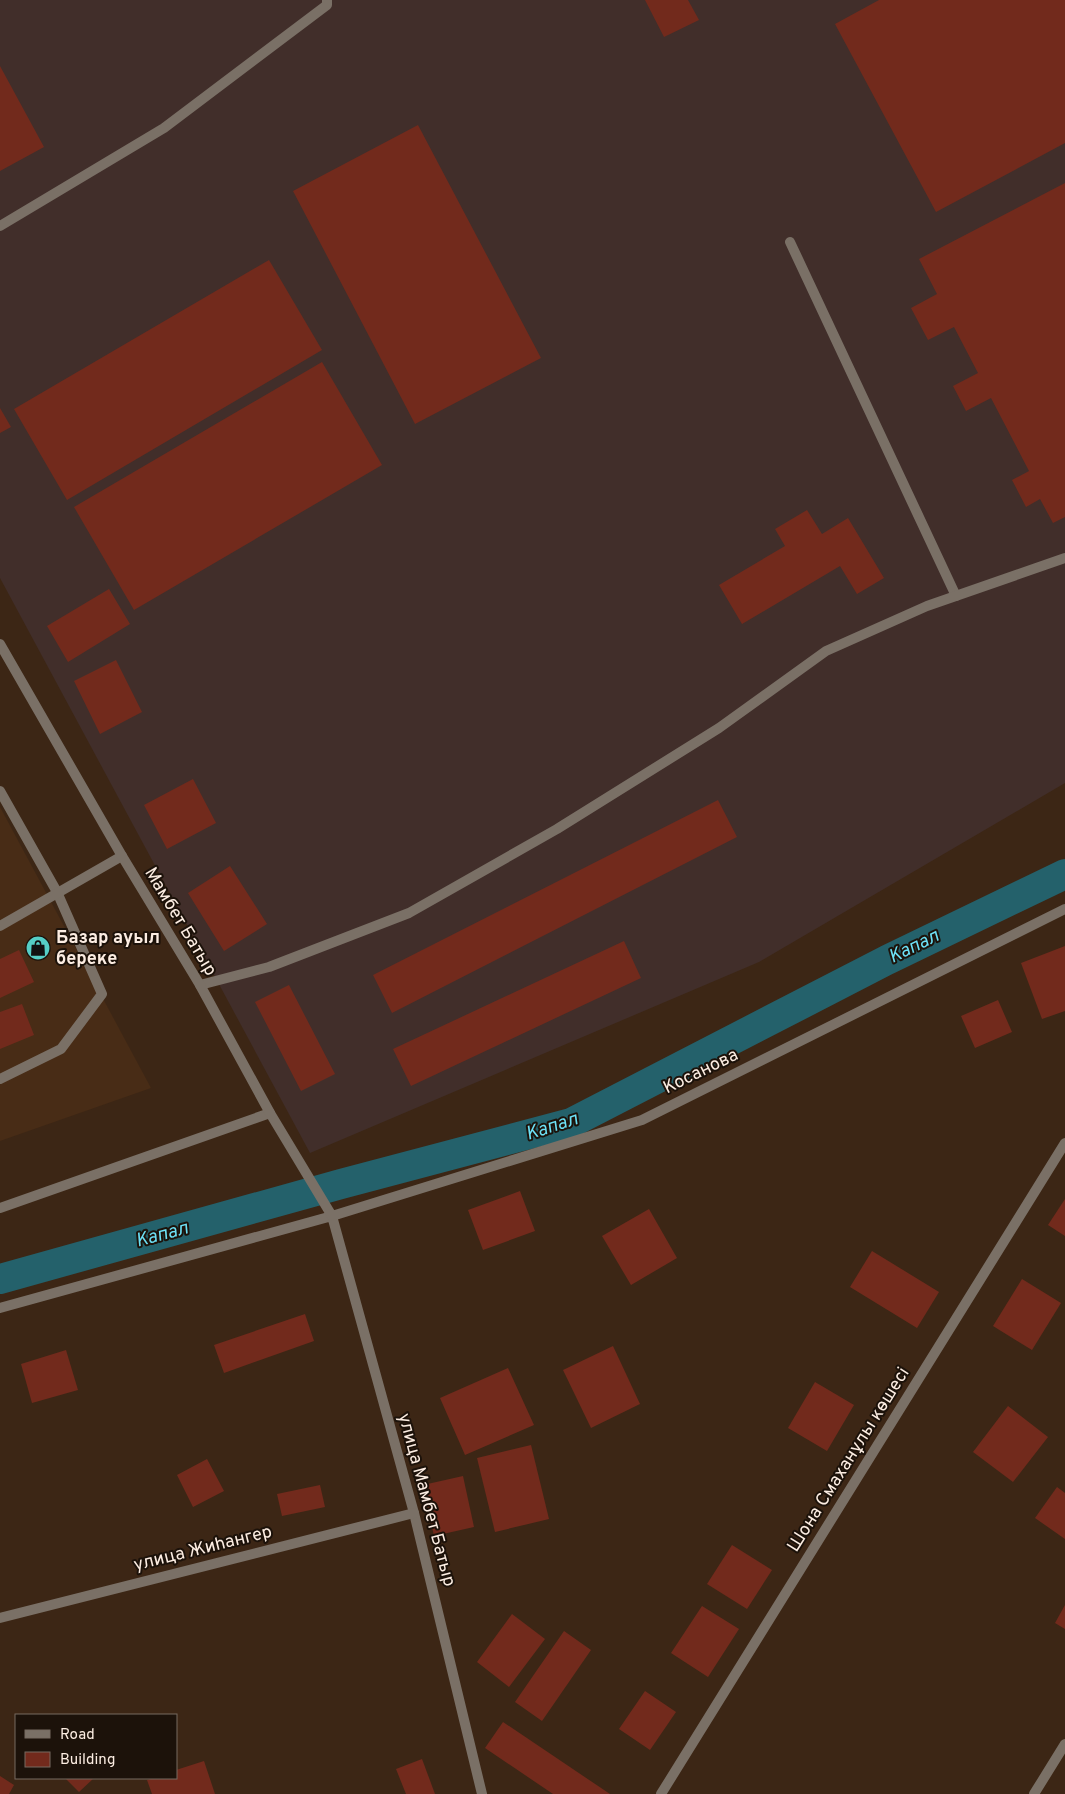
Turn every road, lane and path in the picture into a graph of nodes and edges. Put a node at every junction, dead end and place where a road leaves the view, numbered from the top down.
1 (327, 0) edge
2 (0, 226) edge
3 (790, 242) dead end
4 (1065, 558) edge
5 (956, 596) junction
6 (0, 644) edge
7 (0, 792) edge
8 (122, 856) junction
9 (57, 892) junction
10 (1065, 909) edge
11 (0, 926) edge
12 (200, 985) junction
13 (0, 1079) edge
14 (270, 1113) junction
15 (1065, 1143) edge
16 (0, 1208) edge
17 (332, 1216) junction
18 (0, 1308) edge
19 (414, 1513) junction
20 (0, 1618) edge
21 (1065, 1744) edge
22 (482, 1794) edge
23 (661, 1794) edge
24 (1034, 1794) edge

1 - 2 street
3 - 5 street
4 - 5 street
5 - 12 street
6 - 8 street, Мамбет Батыр
7 - 9 street
8 - 9 street
8 - 12 street, Мамбет Батыр
9 - 11 street
9 - 13 street
10 - 17 street, Косанова
12 - 14 street, Мамбет Батыр
14 - 16 street
14 - 17 street, Мамбет Батыр
15 - 23 street, Шона Смаханұлы көшесі
17 - 18 street, Косанова
17 - 19 street, улица Мамбет Батыр
19 - 20 street, улица Жиhангер
19 - 22 street, улица Мамбет Батыр
21 - 24 street

